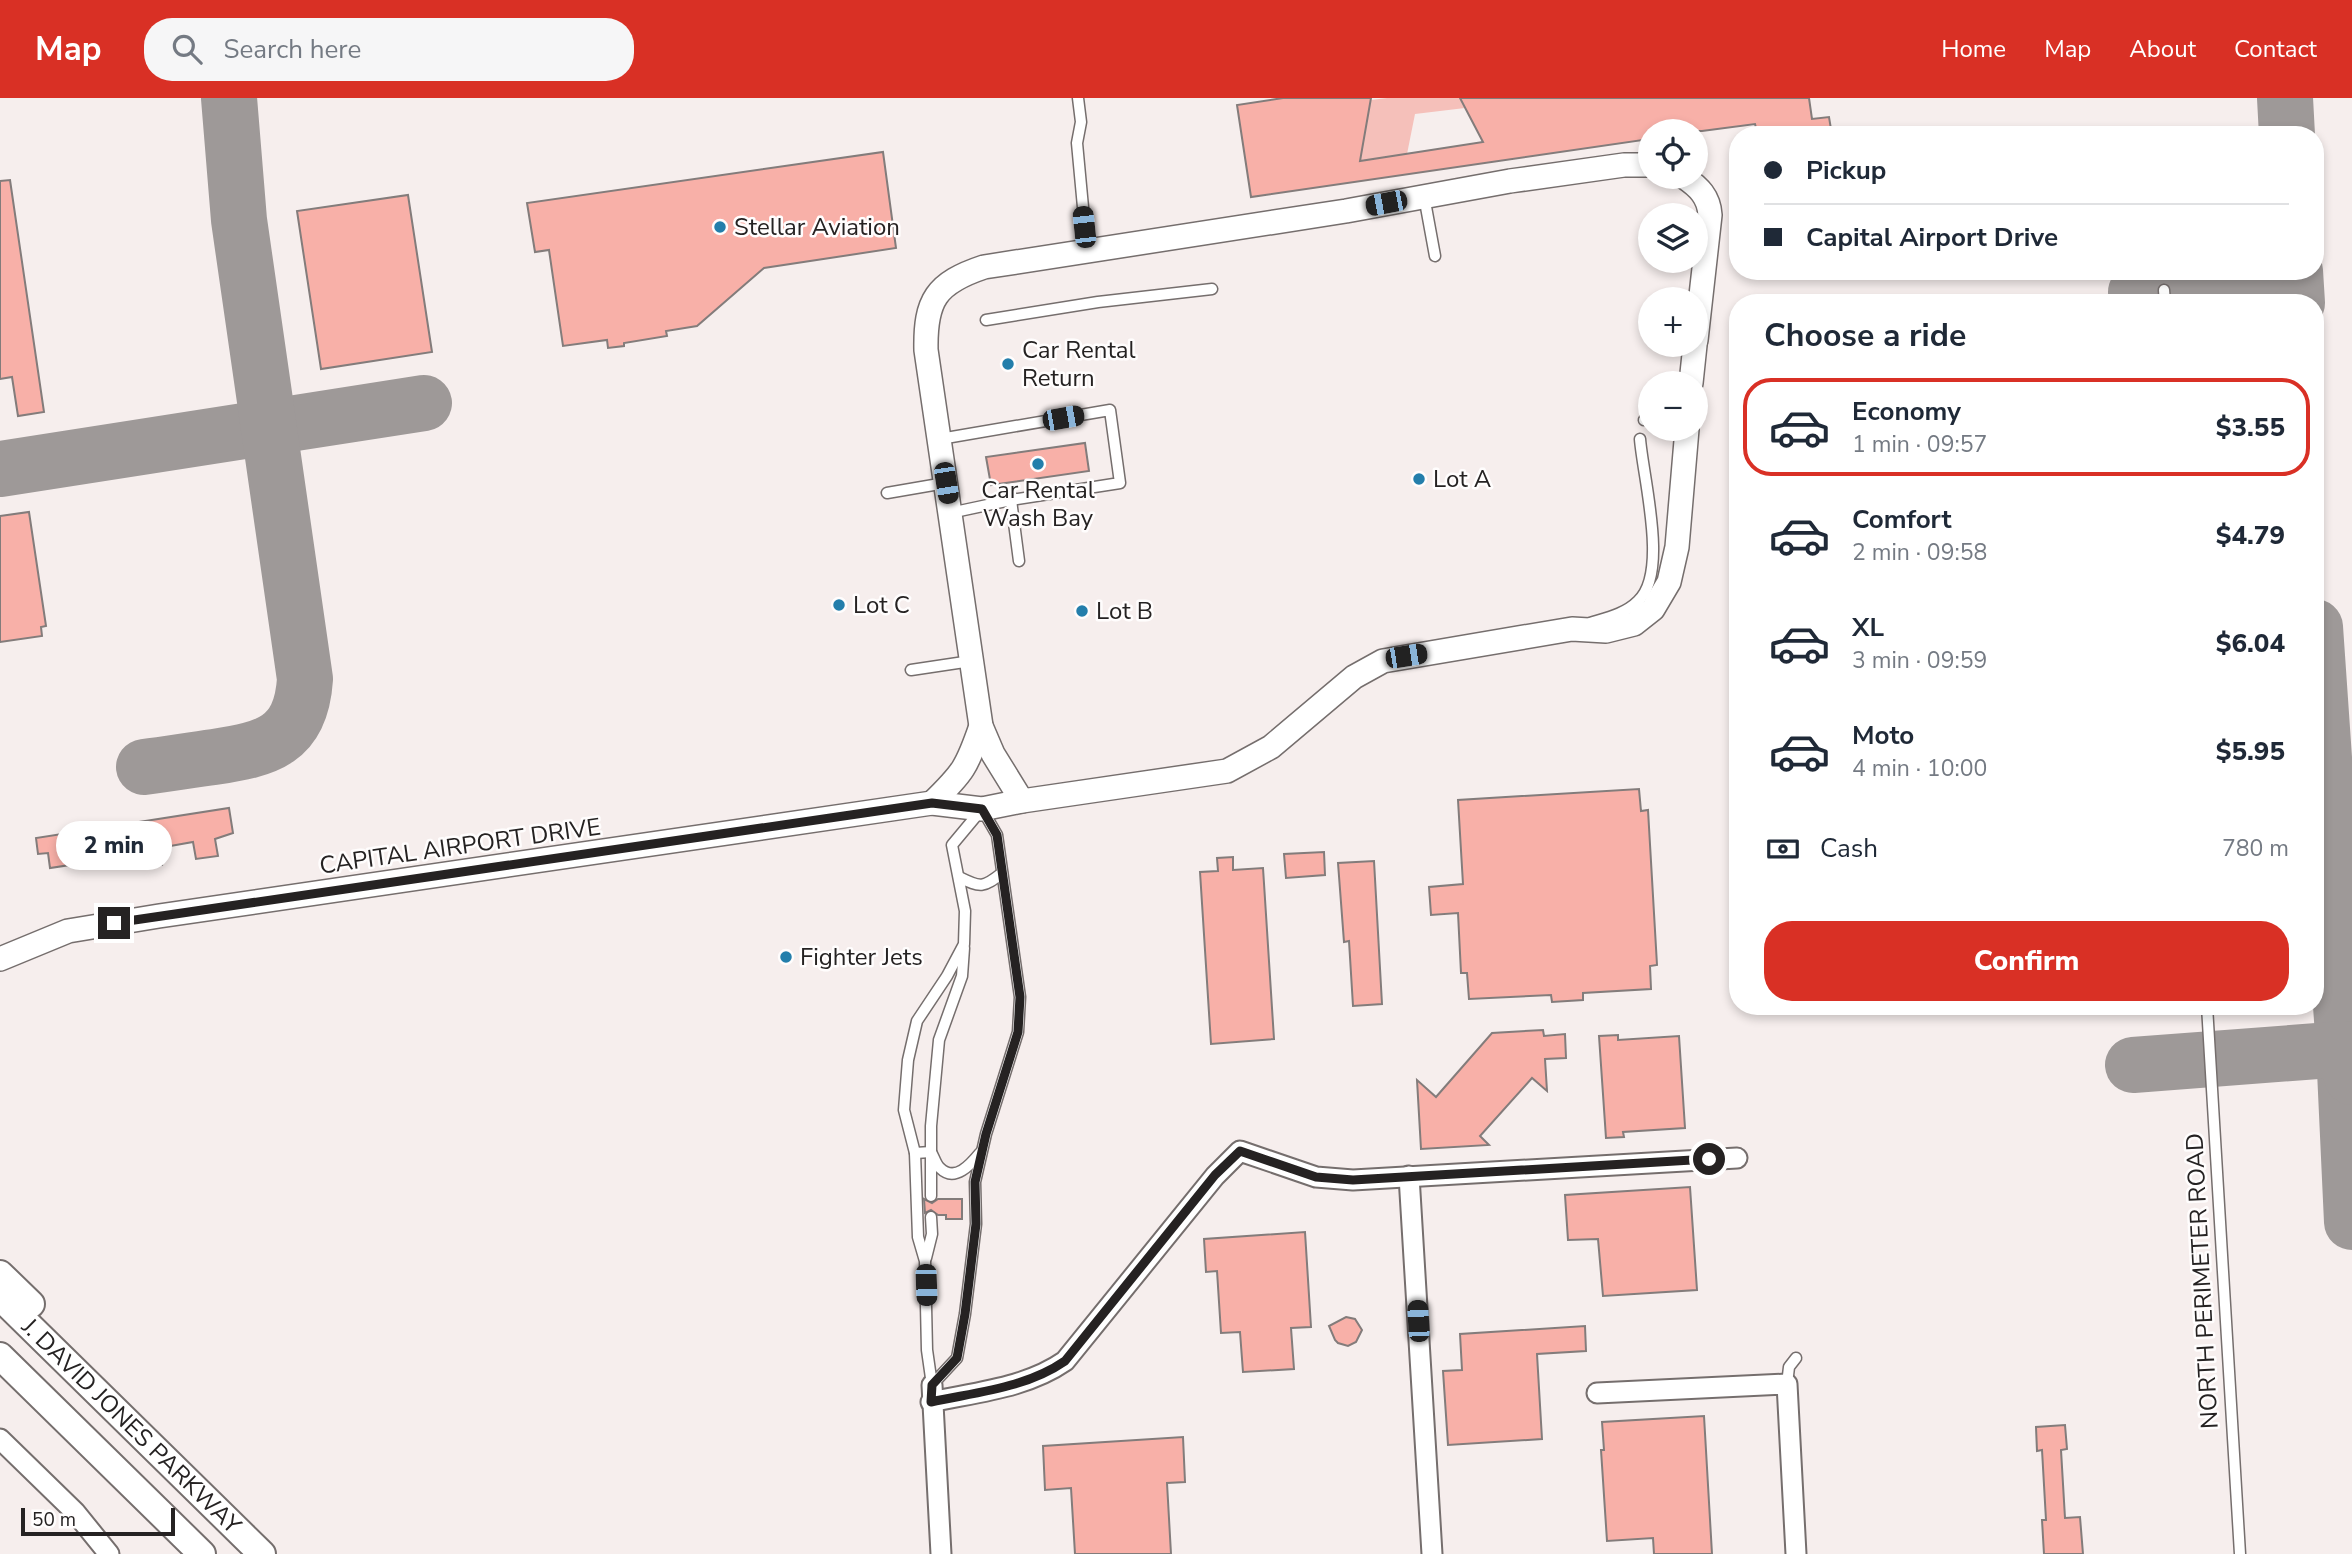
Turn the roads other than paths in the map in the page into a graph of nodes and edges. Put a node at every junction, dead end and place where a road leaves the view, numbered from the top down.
1 (1078, 98) edge
2 (1638, 165) edge
3 (1698, 189) edge
4 (1424, 196) junction
5 (1087, 250) junction
6 (1435, 256) dead end
7 (1212, 289) dead end
8 (2164, 289) dead end
9 (2164, 294) edge
10 (985, 320) dead end
11 (1690, 364) edge
12 (940, 439) junction
13 (1640, 441) edge
14 (1686, 441) edge
15 (946, 483) junction
16 (887, 493) dead end
17 (1011, 500) junction
18 (950, 513) junction
19 (1019, 561) dead end
20 (1572, 629) junction
21 (971, 661) junction
22 (911, 670) dead end
23 (981, 726) junction
24 (1022, 801) junction
25 (932, 803) junction
26 (982, 809) junction
27 (1002, 873) junction
28 (959, 877) junction
29 (964, 944) junction
30 (0, 959) edge
31 (2208, 1015) edge
32 (982, 1150) junction
33 (931, 1152) junction
34 (915, 1153) junction
35 (1737, 1158) dead end
36 (1409, 1177) junction
37 (931, 1196) dead end
38 (931, 1217) dead end
39 (925, 1261) junction
40 (0, 1274) edge
41 (0, 1297) edge
42 (0, 1356) edge
43 (1796, 1358) dead end
44 (68, 1362) junction
45 (1787, 1384) junction
46 (931, 1393) junction
47 (1597, 1393) dead end
48 (0, 1439) edge
49 (108, 1554) edge
50 (202, 1554) edge
51 (262, 1554) edge
52 (941, 1554) edge
53 (1432, 1554) edge
54 (1796, 1554) edge
55 (2240, 1554) edge

1 - 5 lane
2 - 4 street
3 - 11 street
4 - 5 street
4 - 6 lane
5 - 12 street
7 - 10 lane
8 - 9 lane
12 - 15 street
12 - 17 lane
13 - 20 lane
14 - 20 street, CAPITAL AIRPORT DRIVE
15 - 16 lane
15 - 18 street
17 - 18 lane
17 - 19 lane
18 - 21 street
20 - 24 street, CAPITAL AIRPORT DRIVE
21 - 22 lane
21 - 23 street
23 - 24 street
23 - 25 street
24 - 26 street, CAPITAL AIRPORT DRIVE
25 - 26 street, CAPITAL AIRPORT DRIVE
25 - 30 street, CAPITAL AIRPORT DRIVE
26 - 27 lane
26 - 28 lane
27 - 28 lane
27 - 32 lane
28 - 29 lane
29 - 33 lane
29 - 34 lane
31 - 55 lane, NORTH PERIMETER ROAD
32 - 33 lane
32 - 46 lane
33 - 34 lane
33 - 37 lane
34 - 39 lane
35 - 36 street
36 - 46 street
36 - 53 street
38 - 39 lane
39 - 46 lane
40 - 44 main road
41 - 44 main road, J. DAVID JONES PARKWAY
42 - 50 main road, J. DAVID JONES PARKWAY
43 - 45 lane
44 - 51 main road, J. DAVID JONES PARKWAY
45 - 47 street
45 - 54 street
46 - 52 street
48 - 49 street

